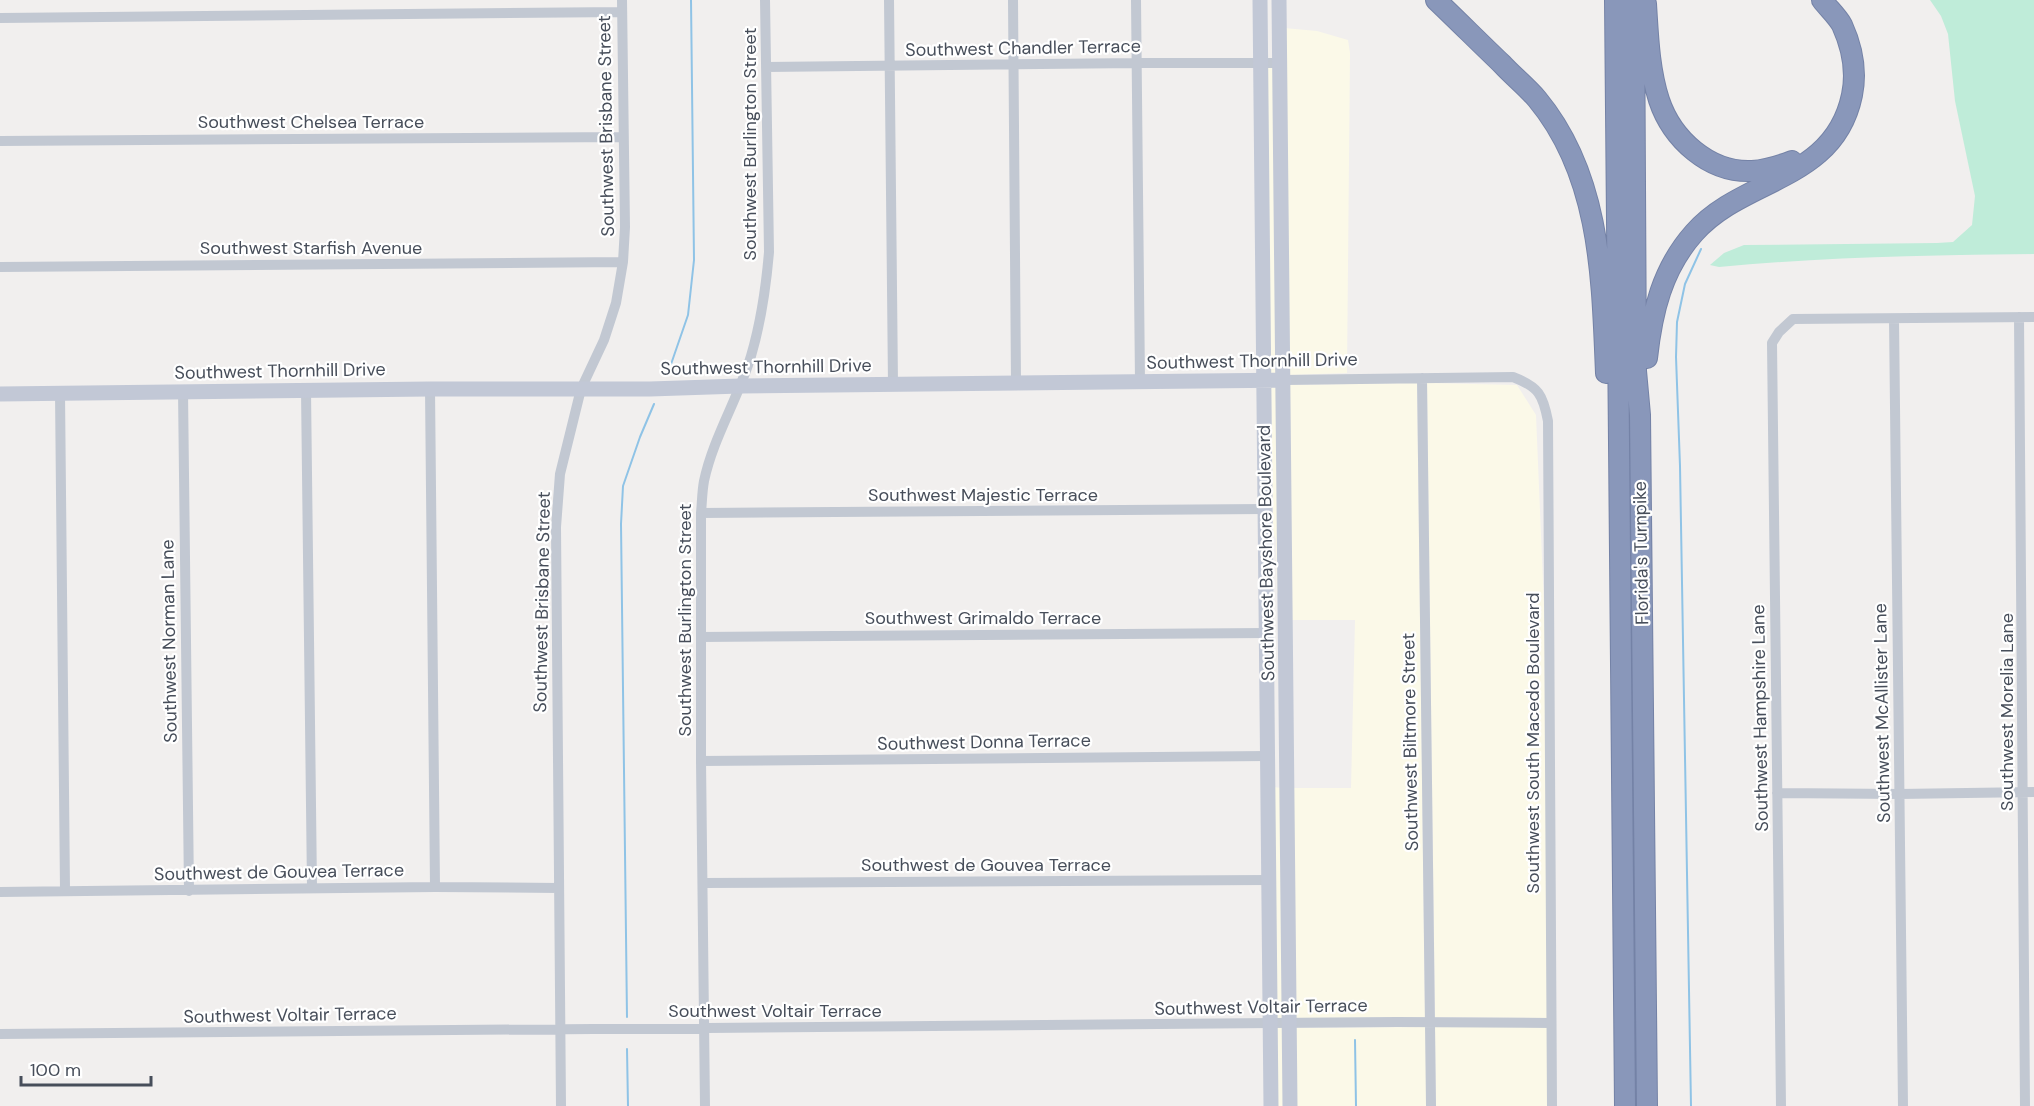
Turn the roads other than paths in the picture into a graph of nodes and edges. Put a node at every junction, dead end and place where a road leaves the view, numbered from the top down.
1 (622, 0) edge
2 (765, 0) edge
3 (889, 0) edge
4 (1013, 0) edge
5 (1136, 0) edge
6 (1260, 0) edge
7 (1279, 0) edge
8 (1437, 0) edge
9 (1616, 0) edge
10 (1634, 0) edge
11 (1646, 0) edge
12 (1806, 0) edge
13 (1822, 0) edge
14 (622, 12) junction
15 (0, 18) edge
16 (1137, 63) junction
17 (1261, 63) junction
18 (1280, 63) junction
19 (1013, 65) junction
20 (890, 66) junction
21 (766, 67) junction
22 (623, 137) junction
23 (0, 141) edge
24 (623, 262) junction
25 (0, 267) edge
26 (2019, 317) junction
27 (2034, 317) edge
28 (1894, 319) junction
29 (1422, 378) junction
30 (1284, 380) junction
31 (1263, 381) junction
32 (1140, 382) junction
33 (1017, 383) junction
34 (893, 384) junction
35 (1531, 384) joint
36 (740, 386) junction
37 (430, 388) junction
38 (581, 389) junction
39 (306, 390) junction
40 (183, 391) junction
41 (60, 393) junction
42 (0, 394) edge
43 (1640, 415) junction
44 (1265, 509) junction
45 (701, 513) junction
46 (1265, 533) junction
47 (1619, 561) junction
48 (1285, 603) junction
49 (1266, 633) junction
50 (701, 637) junction
51 (1287, 721) junction
52 (1267, 756) junction
53 (701, 760) junction
54 (2029, 792) edge
55 (1777, 793) junction
56 (1899, 794) junction
57 (1269, 880) junction
58 (703, 883) junction
59 (435, 887) junction
60 (312, 888) junction
61 (558, 888) junction
62 (65, 890) junction
63 (189, 891) junction
64 (0, 892) edge
65 (1430, 1022) junction
66 (1270, 1023) junction
67 (1289, 1023) junction
68 (1551, 1023) junction
69 (704, 1028) junction
70 (560, 1029) junction
71 (0, 1034) edge
72 (561, 1106) edge
73 (705, 1106) edge
74 (1271, 1106) edge
75 (1290, 1106) edge
76 (1431, 1106) edge
77 (1552, 1106) edge
78 (1625, 1106) edge
79 (1647, 1106) edge
80 (1780, 1106) edge
81 (1903, 1106) edge
82 (2025, 1106) edge

1 - 14 street, Southwest Brisbane Street
2 - 21 street, Southwest Burlington Street
3 - 20 street
4 - 19 street
5 - 16 street
6 - 17 main road, Southwest Bayshore Boulevard
7 - 18 main road, Southwest Bayshore Boulevard
8 - 47 highway
9 - 47 highway, Florida's Turnpike
10 - 43 highway, Florida's Turnpike
11 - 12 highway
13 - 43 highway
14 - 15 street
14 - 22 street, Southwest Brisbane Street
16 - 17 street, Southwest Chandler Terrace
16 - 19 street, Southwest Chandler Terrace
16 - 32 street
17 - 18 street, Southwest Chandler Terrace
17 - 31 main road, Southwest Bayshore Boulevard
18 - 30 main road, Southwest Bayshore Boulevard
19 - 20 street, Southwest Chandler Terrace
19 - 33 street
20 - 21 street, Southwest Chandler Terrace
20 - 34 street
21 - 36 street, Southwest Burlington Street
22 - 23 street, Southwest Chelsea Terrace
22 - 24 street, Southwest Brisbane Street
24 - 25 street, Southwest Starfish Avenue
24 - 38 street, Southwest Brisbane Street
26 - 27 street
26 - 28 street
26 - 54 street, Southwest Morelia Lane
28 - 55 street, Southwest Hampshire Lane
28 - 56 street, Southwest McAllister Lane
29 - 30 street, Southwest Thornhill Drive
29 - 35 street, Southwest Thornhill Drive
29 - 65 street, Southwest Biltmore Street
30 - 31 main road, Southwest Thornhill Drive
30 - 48 main road, Southwest Bayshore Boulevard
31 - 32 main road, Southwest Thornhill Drive
31 - 44 main road, Southwest Bayshore Boulevard
32 - 33 main road, Southwest Thornhill Drive
33 - 34 main road, Southwest Thornhill Drive
34 - 36 main road, Southwest Thornhill Drive
35 - 68 street, Southwest South Macedo Boulevard
36 - 38 main road, Southwest Thornhill Drive
36 - 45 street, Southwest Burlington Street
37 - 38 main road, Southwest Thornhill Drive
37 - 39 main road, Southwest Thornhill Drive
37 - 59 street
38 - 61 street, Southwest Brisbane Street
39 - 40 main road, Southwest Thornhill Drive
39 - 60 street
40 - 41 main road, Southwest Thornhill Drive
40 - 63 street, Southwest Norman Lane
41 - 42 main road, Southwest Thornhill Drive
41 - 62 street
43 - 79 highway, Florida's Turnpike
44 - 45 street, Southwest Majestic Terrace
44 - 46 main road, Southwest Bayshore Boulevard
45 - 50 street, Southwest Burlington Street
46 - 48 main road
46 - 49 main road, Southwest Bayshore Boulevard
47 - 78 highway, Florida's Turnpike
48 - 51 main road, Southwest Bayshore Boulevard
49 - 50 street, Southwest Grimaldo Terrace
49 - 51 main road
49 - 52 main road, Southwest Bayshore Boulevard
50 - 53 street, Southwest Burlington Street
51 - 67 main road, Southwest Bayshore Boulevard
52 - 53 street, Southwest Donna Terrace
52 - 57 main road, Southwest Bayshore Boulevard
53 - 58 street, Southwest Burlington Street
54 - 56 street
54 - 82 street, Southwest Morelia Lane
55 - 56 street
55 - 80 street, Southwest Hampshire Lane
56 - 81 street, Southwest McAllister Lane
57 - 58 street, Southwest de Gouvea Terrace
57 - 66 main road, Southwest Bayshore Boulevard
58 - 69 street, Southwest Burlington Street
59 - 60 street, Southwest de Gouvea Terrace
59 - 61 street, Southwest de Gouvea Terrace
60 - 63 street, Southwest de Gouvea Terrace
61 - 70 street, Southwest Brisbane Street
62 - 63 street, Southwest de Gouvea Terrace
62 - 64 street, Southwest de Gouvea Terrace
65 - 67 street, Southwest Voltair Terrace
65 - 68 street, Southwest Voltair Terrace
65 - 76 street, Southwest Biltmore Street
66 - 67 street, Southwest Voltair Terrace
66 - 69 street, Southwest Voltair Terrace
66 - 74 main road, Southwest Bayshore Boulevard
67 - 75 main road, Southwest Bayshore Boulevard
68 - 77 street, Southwest South Macedo Boulevard
69 - 70 street, Southwest Voltair Terrace
69 - 73 street, Southwest Burlington Street
70 - 71 street, Southwest Voltair Terrace
70 - 72 street, Southwest Brisbane Street

